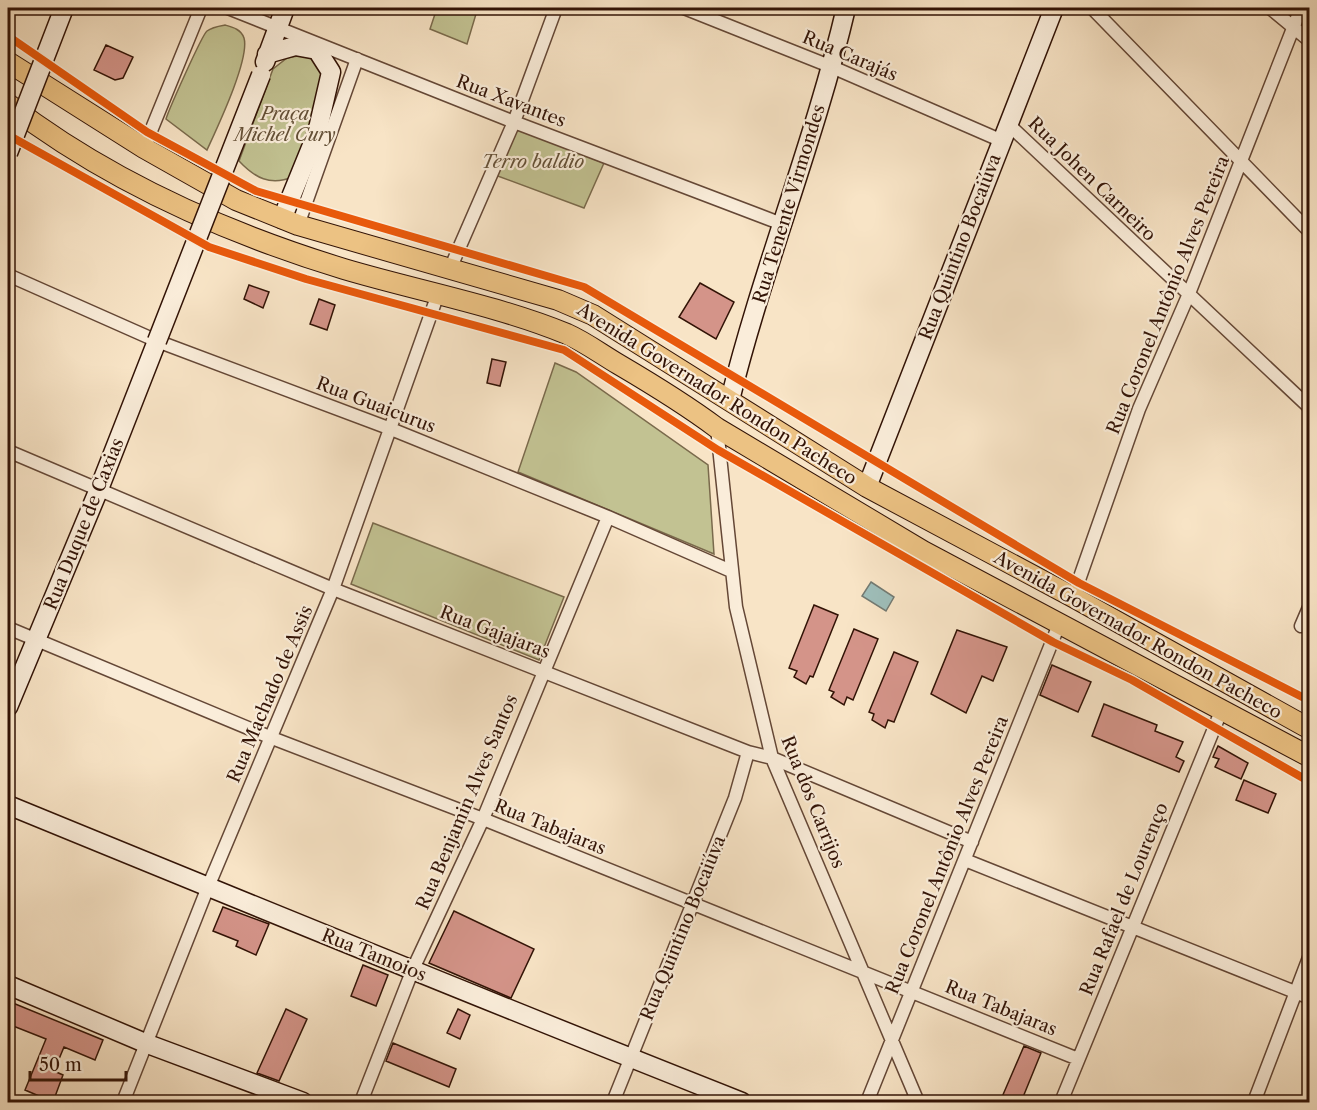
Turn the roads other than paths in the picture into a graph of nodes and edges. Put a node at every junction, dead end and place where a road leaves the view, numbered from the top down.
1 (64, 8) edge
2 (201, 8) edge
3 (228, 8) edge
4 (285, 8) edge
5 (556, 8) edge
6 (684, 8) edge
7 (846, 8) edge
8 (1054, 8) edge
9 (1092, 8) edge
10 (1270, 8) edge
11 (1301, 8) edge
12 (277, 27) junction
13 (1293, 27) junction
14 (1310, 41) edge
15 (267, 54) junction
16 (357, 59) junction
17 (8, 62) edge
18 (832, 67) junction
19 (8, 104) edge
20 (514, 122) junction
21 (1004, 132) junction
22 (144, 148) junction
23 (8, 153) edge
24 (1242, 161) junction
25 (290, 222) junction
26 (782, 224) junction
27 (1310, 232) edge
28 (450, 269) junction
29 (8, 275) edge
30 (438, 294) junction
31 (1188, 296) junction
32 (157, 341) junction
33 (730, 400) junction
34 (1310, 408) edge
35 (717, 428) junction
36 (391, 429) junction
37 (8, 451) edge
38 (867, 487) junction
39 (99, 489) junction
40 (608, 517) junction
41 (731, 571) junction
42 (333, 589) junction
43 (1073, 597) junction
44 (1310, 604) edge
45 (1060, 622) junction
46 (1301, 626) dead end
47 (8, 628) edge
48 (37, 640) junction
49 (543, 670) junction
50 (8, 707) edge
51 (1221, 709) junction
52 (1310, 729) edge
53 (272, 738) junction
54 (748, 752) junction
55 (1310, 757) edge
56 (772, 758) junction
57 (8, 805) edge
58 (483, 819) junction
59 (972, 842) junction
60 (965, 860) junction
61 (208, 887) junction
62 (693, 906) junction
63 (1132, 928) junction
64 (1310, 955) edge
65 (413, 969) junction
66 (861, 972) junction
67 (8, 985) edge
68 (911, 990) junction
69 (1297, 992) junction
70 (1310, 998) edge
71 (891, 1041) junction
72 (145, 1043) junction
73 (632, 1058) junction
74 (1078, 1059) junction
75 (123, 1102) edge
76 (303, 1102) edge
77 (361, 1102) edge
78 (614, 1102) edge
79 (742, 1102) edge
80 (867, 1102) edge
81 (918, 1102) edge
82 (1061, 1102) edge
83 (1254, 1102) edge

1 - 23 street, bridge
2 - 22 street
3 - 12 street, Rua Xavantes
4 - 12 street
5 - 20 street
6 - 18 street, Rua Carajás
7 - 18 street, Rua Tenente Virmondes
8 - 21 street, Rua Quintino Bocaiúva
9 - 24 street
10 - 13 street
11 - 13 street, Rua Coronel Antônio Alves Pereira
12 - 15 street, Rua Duque de Caxias
12 - 16 street, Rua Xavantes
13 - 14 street
13 - 24 street, Rua Coronel Antônio Alves Pereira
15 - 25 street
15 - 32 street, Rua Duque de Caxias, bridge
16 - 20 street, Rua Xavantes
16 - 25 street
17 - 22 main road, Avenida Governador Rondon Pacheco
18 - 21 street, Rua Carajás
18 - 26 street, Rua Tenente Virmondes
19 - 30 main road, Avenida Governador Rondon Pacheco
20 - 26 street, Rua Xavantes
20 - 28 street
21 - 31 street, Rua Johen Carneiro
21 - 38 street, Rua Quintino Bocaiúva
22 - 25 main road, Avenida Governador Rondon Pacheco
24 - 27 street
24 - 31 street, Rua Coronel Antônio Alves Pereira
25 - 28 main road, Avenida Governador Rondon Pacheco
26 - 33 street, Rua Tenente Virmondes
28 - 33 main road, Avenida Governador Rondon Pacheco
29 - 32 street, Rua Guaicurus
30 - 35 main road, Avenida Governador Rondon Pacheco
30 - 36 street, Rua Machado de Assis
31 - 34 street, Rua Johen Carneiro
31 - 43 street, Rua Coronel Antônio Alves Pereira
32 - 36 street, Rua Guaicurus
32 - 39 street, Rua Duque de Caxias
33 - 38 main road, Avenida Governador Rondon Pacheco
35 - 41 street, Rua dos Carrijos
35 - 45 main road, Avenida Governador Rondon Pacheco
36 - 40 street, Rua Guaicurus
36 - 42 street, Rua Machado de Assis
37 - 39 street, Rua Gajajaras
38 - 43 main road, Avenida Governador Rondon Pacheco
39 - 42 street, Rua Gajajaras
39 - 48 street, Rua Duque de Caxias
40 - 41 street, Rua Guaicurus
40 - 49 street, Rua Benjamin Alves Santos
41 - 56 street, Rua dos Carrijos
42 - 49 street, Rua Gajajaras
42 - 53 street, Rua Machado de Assis
43 - 52 main road, Avenida Governador Rondon Pacheco
44 - 46 street
45 - 51 main road, Avenida Governador Rondon Pacheco
45 - 59 street, Rua Coronel Antônio Alves Pereira
47 - 48 street, Rua Tabajaras
48 - 50 street, Rua Duque de Caxias
48 - 53 street, Rua Tabajaras
49 - 54 street, Rua Gajajaras
49 - 58 street, Rua Benjamin Alves Santos
51 - 55 main road, Avenida Governador Rondon Pacheco
51 - 63 street, Rua Rafael de Lourenço
53 - 58 street, Rua Tabajaras
53 - 61 street, Rua Machado de Assis
54 - 56 street, Rua Gajajaras
54 - 62 street, Rua Quintino Bocaiúva
56 - 59 street, Rua Gajajaras
56 - 66 street, Rua dos Carrijos
57 - 61 street, Rua Tamoios
58 - 62 street, Rua Tabajaras
58 - 65 street, Rua Benjamin Alves Santos
59 - 60 street, Rua Coronel Antônio Alves Pereira
60 - 63 street
60 - 68 street, Rua Coronel Antônio Alves Pereira
61 - 65 street, Rua Tamoios
61 - 72 street, Rua Machado de Assis
62 - 66 street, Rua Tabajaras
62 - 73 street, Rua Quintino Bocaiúva
63 - 69 street
63 - 74 street, Rua Rafael de Lourenço
64 - 69 street
65 - 73 street, Rua Tamoios
65 - 77 street, Rua Benjamin Alves Santos
66 - 68 street, Rua Tabajaras
66 - 71 street, Rua dos Carrijos
67 - 72 street
68 - 71 street, Rua Coronel Antônio Alves Pereira
68 - 74 street, Rua Tabajaras
69 - 70 street
69 - 83 street
71 - 80 street, Rua Coronel Antônio Alves Pereira
71 - 81 street, Rua dos Carrijos
72 - 75 street, Rua Machado de Assis
72 - 76 street
73 - 78 street, Rua Quintino Bocaiúva
73 - 79 street, Rua Tamoios
74 - 82 street, Rua Rafael de Lourenço

